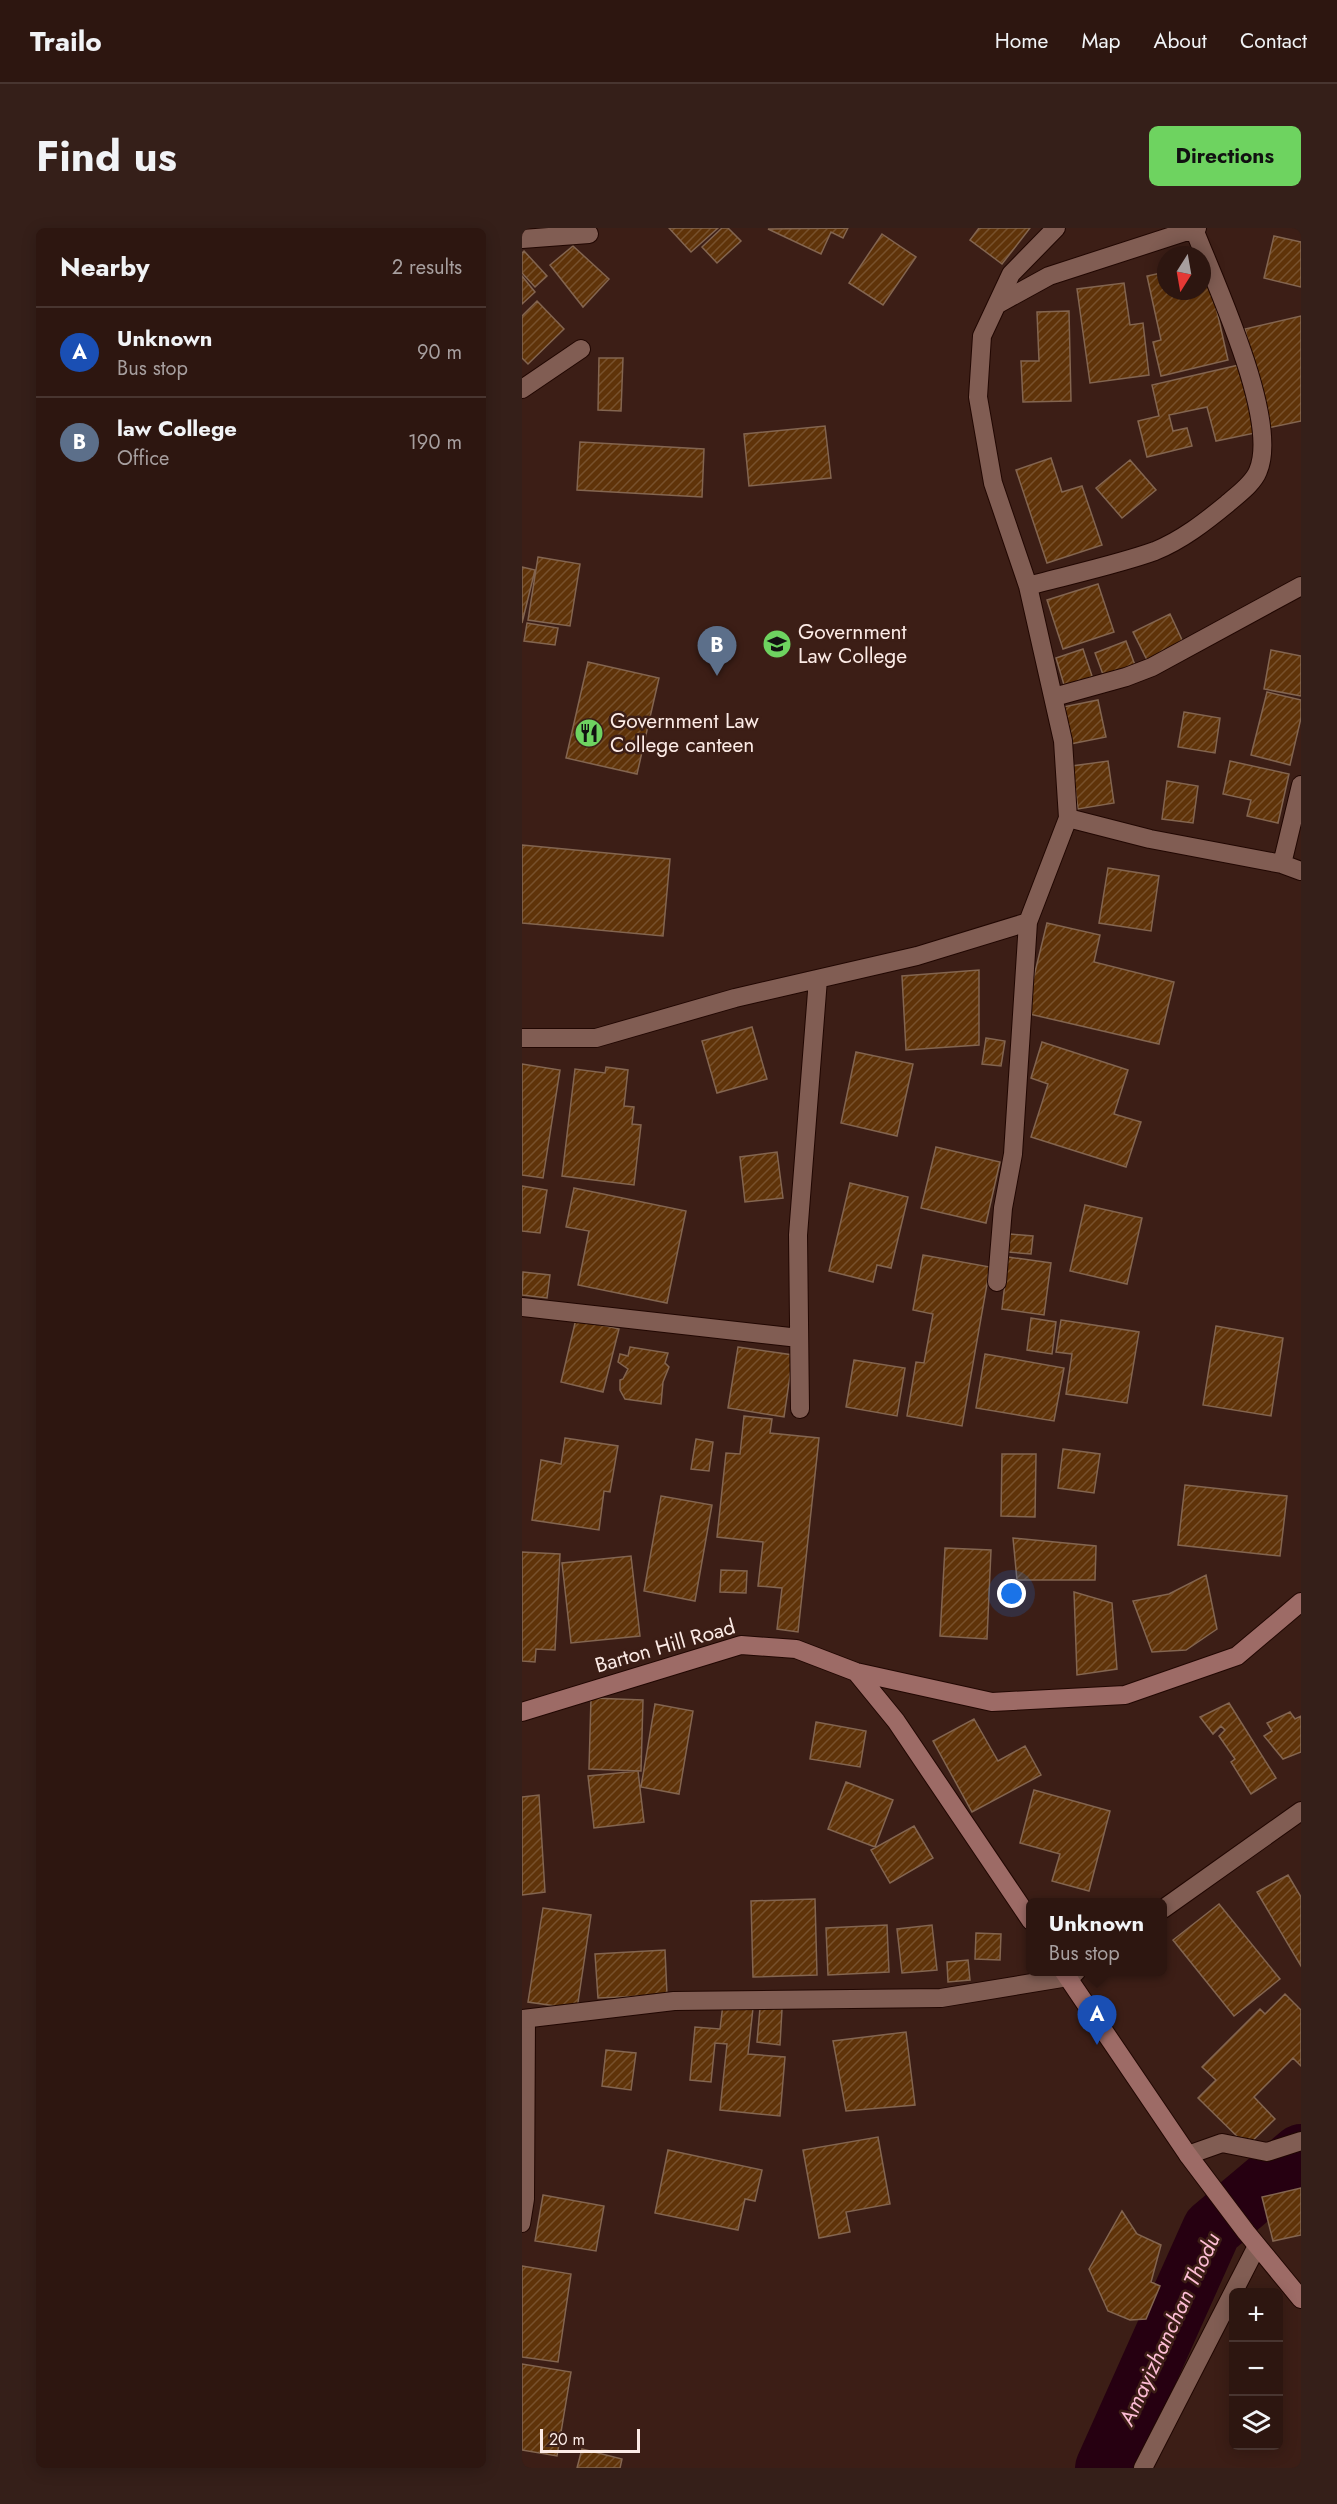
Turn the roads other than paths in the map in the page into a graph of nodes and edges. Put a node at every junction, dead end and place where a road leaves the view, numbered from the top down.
1 (1056, 228) edge
2 (1195, 228) edge
3 (589, 234) dead end
4 (522, 239) edge
5 (998, 304) junction
6 (581, 349) dead end
7 (522, 389) edge
8 (1028, 586) junction
9 (1301, 586) edge
10 (1054, 697) junction
11 (1301, 785) edge
12 (1068, 818) junction
13 (1282, 864) junction
14 (1301, 871) edge
15 (1028, 922) junction
16 (818, 979) junction
17 (522, 1038) edge
18 (997, 1282) dead end
19 (522, 1307) edge
20 (799, 1338) junction
21 (800, 1408) dead end
22 (1301, 1602) edge
23 (856, 1672) junction
24 (522, 1712) edge
25 (1301, 1810) edge
26 (1167, 1906) edge
27 (1026, 1914) edge
28 (1054, 1976) edge
29 (1071, 1976) edge
30 (524, 2019) edge
31 (1301, 2141) edge
32 (1188, 2155) junction
33 (522, 2223) edge
34 (1251, 2239) junction
35 (1301, 2299) edge
36 (1143, 2468) edge

1 - 5 street
2 - 5 street
2 - 8 street
3 - 4 street
5 - 8 street
6 - 7 street
8 - 10 street
9 - 10 street
10 - 12 street
11 - 13 street
12 - 13 street
12 - 15 street
13 - 14 street
15 - 16 street
15 - 18 street
16 - 17 street
16 - 20 street
19 - 20 street
20 - 21 street
22 - 23 main road, Barton Hill Road
23 - 24 main road, Barton Hill Road
23 - 27 main road
25 - 26 street
28 - 30 street
29 - 32 main road
30 - 33 lane
31 - 32 street
32 - 34 main road
34 - 35 main road
34 - 36 street

